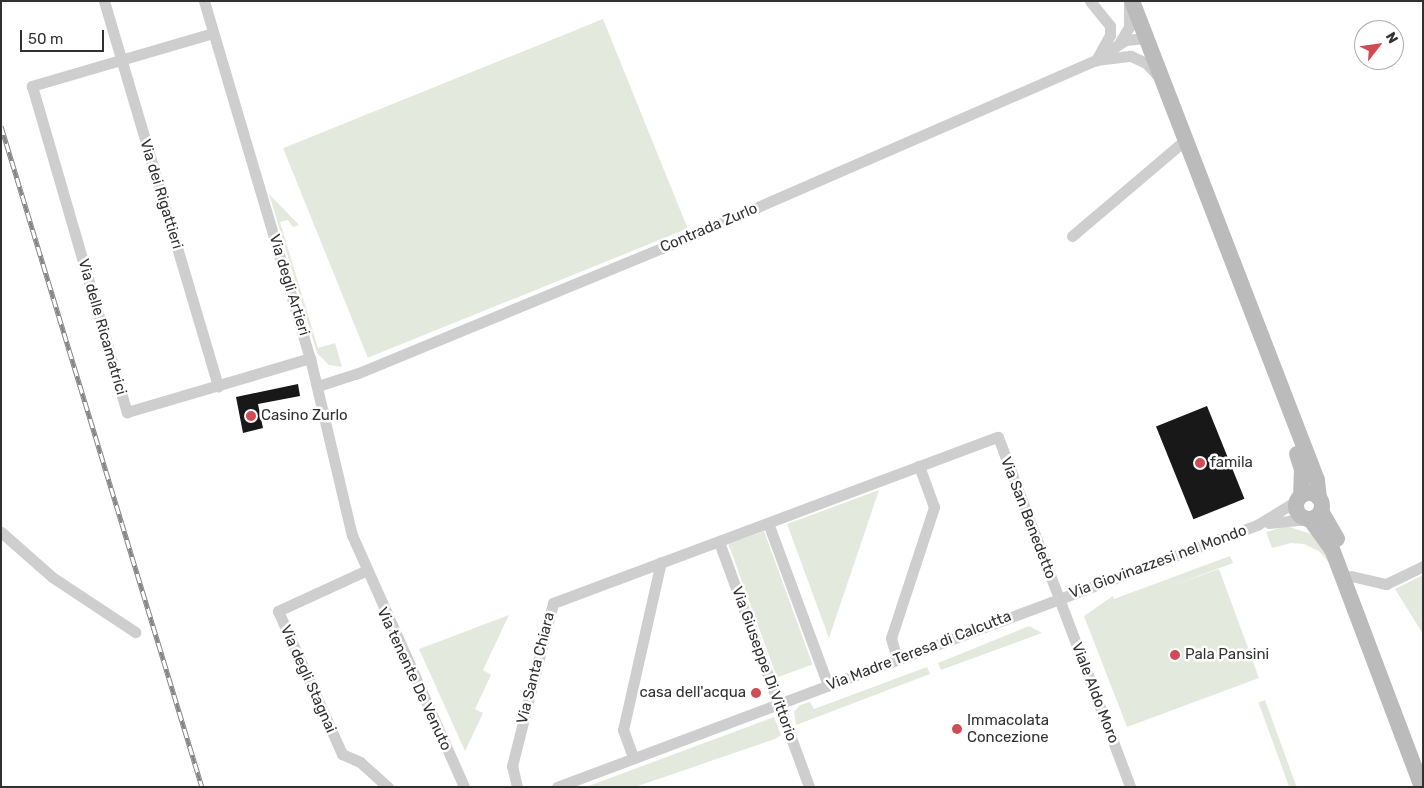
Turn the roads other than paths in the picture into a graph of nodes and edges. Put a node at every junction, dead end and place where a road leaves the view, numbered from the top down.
1 (104, 1) edge
2 (204, 1) edge
3 (1090, 1) edge
4 (1129, 1) edge
5 (1132, 1) edge
6 (213, 33) junction
7 (1146, 38) junction
8 (1120, 42) junction
9 (1121, 55) junction
10 (121, 60) junction
11 (1096, 60) junction
12 (1163, 83) junction
13 (1185, 140) junction
14 (1072, 236) dead end
15 (1230, 263) junction
16 (310, 358) junction
17 (218, 386) junction
18 (318, 386) junction
19 (919, 466) junction
20 (1299, 498) junction
21 (1314, 512) junction
22 (768, 523) junction
23 (1257, 525) junction
24 (1, 532) edge
25 (719, 542) junction
26 (662, 562) junction
27 (1423, 566) edge
28 (365, 571) junction
29 (1351, 576) junction
30 (1059, 599) junction
31 (135, 632) dead end
32 (897, 659) junction
33 (828, 685) junction
34 (779, 704) junction
35 (633, 758) junction
36 (1423, 768) edge
37 (388, 787) edge
38 (464, 787) edge
39 (517, 787) edge
40 (557, 787) edge
41 (809, 787) edge
42 (1130, 787) edge
43 (1422, 787) edge

1 - 10 street, Via dei Rigattieri
2 - 6 street, Via degli Artieri
3 - 11 street
4 - 8 street
5 - 7 main road
6 - 10 street
6 - 16 street, Via degli Artieri
7 - 8 street
7 - 9 street
7 - 12 main road
8 - 11 street
9 - 11 street
9 - 12 street
10 - 17 street, Via dei Rigattieri
10 - 17 street, Via delle Ricamatrici
11 - 18 street, Contrada Zurlo
12 - 13 main road
13 - 14 street
13 - 15 main road
15 - 20 main road
15 - 21 main road
16 - 17 street, Via delle Ricamatrici
16 - 18 street, Via degli Artieri
18 - 28 street, Via degli Artieri
19 - 22 street
19 - 30 street, Via San Benedetto
19 - 32 street
20 - 21 main road
20 - 21 main road
20 - 23 street, Via Giovinazzesi nel Mondo
21 - 23 street, Via Giovinazzesi nel Mondo
21 - 29 main road
21 - 43 main road
22 - 25 street
22 - 33 street
23 - 30 street, Via Giovinazzesi nel Mondo
24 - 31 street
25 - 26 street
25 - 34 street, Via Giuseppe Di Vittorio
26 - 35 street
26 - 39 street, Via Santa Chiara
27 - 29 street
28 - 37 street, Via degli Stagnai
28 - 38 street, Via tenente De Venuto
29 - 36 main road
30 - 32 street, Via Madre Teresa di Calcutta
30 - 42 street, Viale Aldo Moro
32 - 33 street, Via Madre Teresa di Calcutta
33 - 34 street, Via Madre Teresa di Calcutta
34 - 35 street, Via Madre Teresa di Calcutta
34 - 41 street, Via Giuseppe Di Vittorio
35 - 40 street, Via Madre Teresa di Calcutta

